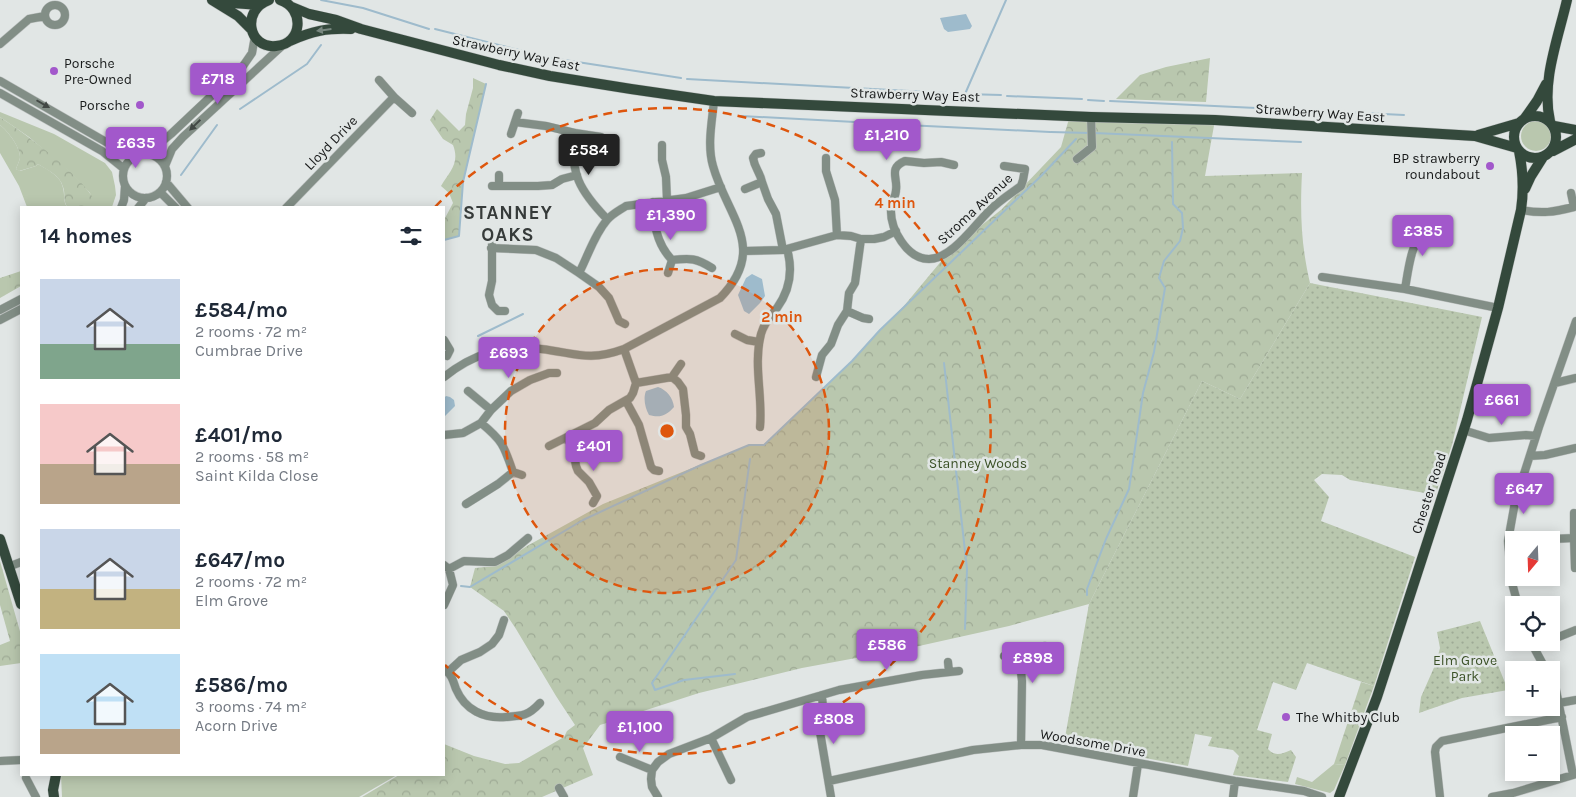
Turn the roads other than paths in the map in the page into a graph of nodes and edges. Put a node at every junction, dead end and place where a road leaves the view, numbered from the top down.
1 (280, 0) edge
2 (1567, 0) edge
3 (214, 1) edge
4 (264, 2) edge
5 (292, 7) junction
6 (46, 16) dead end
7 (361, 29) junction
8 (254, 33) junction
9 (286, 43) junction
10 (0, 44) edge
11 (380, 80) dead end
12 (0, 81) edge
13 (1548, 81) junction
14 (0, 93) edge
15 (394, 97) junction
16 (714, 101) junction
17 (412, 113) dead end
18 (518, 113) dead end
19 (1091, 117) junction
20 (1522, 121) junction
21 (515, 122) junction
22 (1552, 124) junction
23 (1576, 130) edge
24 (575, 133) junction
25 (511, 134) dead end
26 (1475, 136) junction
27 (601, 137) dead end
28 (1576, 139) edge
29 (663, 146) dead end
30 (1518, 149) junction
31 (148, 153) junction
32 (761, 153) dead end
33 (1547, 154) junction
34 (132, 157) junction
35 (826, 158) dead end
36 (1077, 159) dead end
37 (165, 166) junction
38 (1004, 166) dead end
39 (123, 168) junction
40 (943, 172) dead end
41 (499, 175) dead end
42 (577, 175) junction
43 (166, 182) junction
44 (762, 182) junction
45 (124, 186) junction
46 (721, 187) junction
47 (745, 189) dead end
48 (160, 192) junction
49 (1523, 192) junction
50 (1571, 193) dead end
51 (146, 198) junction
52 (667, 200) junction
53 (653, 202) junction
54 (122, 206) edge
55 (140, 206) edge
56 (174, 206) edge
57 (186, 206) edge
58 (288, 206) edge
59 (1521, 210) junction
60 (607, 219) junction
61 (1439, 222) dead end
62 (896, 231) junction
63 (837, 235) junction
64 (861, 239) junction
65 (785, 250) junction
66 (744, 252) junction
67 (672, 260) junction
68 (712, 268) dead end
69 (579, 273) junction
70 (668, 273) dead end
71 (1322, 277) dead end
72 (1405, 289) junction
73 (20, 300) edge
74 (1498, 308) junction
75 (0, 310) edge
76 (20, 310) edge
77 (847, 311) junction
78 (869, 319) dead end
79 (0, 320) edge
80 (494, 320) dead end
81 (1576, 321) edge
82 (615, 329) dead end
83 (735, 334) dead end
84 (445, 342) edge
85 (759, 342) junction
86 (624, 349) junction
87 (451, 352) dead end
88 (548, 364) dead end
89 (681, 364) dead end
90 (826, 372) dead end
91 (549, 373) junction
92 (557, 373) dead end
93 (445, 376) edge
94 (672, 377) junction
95 (1576, 378) edge
96 (636, 383) junction
97 (1555, 383) junction
98 (468, 391) dead end
99 (626, 401) junction
100 (490, 410) junction
101 (481, 423) junction
102 (760, 427) dead end
103 (1464, 430) junction
104 (445, 435) edge
105 (1536, 436) junction
106 (568, 438) junction
107 (549, 446) dead end
108 (1576, 448) edge
109 (695, 456) dead end
110 (1530, 456) junction
111 (513, 472) junction
112 (522, 475) dead end
113 (648, 477) dead end
114 (598, 498) dead end
115 (466, 504) dead end
116 (1574, 513) dead end
117 (1512, 531) edge
118 (0, 538) edge
119 (528, 538) dead end
120 (1574, 538) junction
121 (1560, 539) edge
122 (20, 562) edge
123 (8, 567) junction
124 (446, 567) edge
125 (1575, 568) dead end
126 (20, 601) edge
127 (445, 602) edge
128 (504, 620) dead end
129 (1576, 630) edge
130 (1560, 636) edge
131 (1045, 646) dead end
132 (1019, 655) junction
133 (1004, 656) dead end
134 (948, 662) dead end
135 (446, 671) edge
136 (958, 671) dead end
137 (950, 672) junction
138 (822, 695) junction
139 (1576, 700) edge
140 (540, 703) dead end
141 (1560, 703) edge
142 (1560, 708) edge
143 (1562, 717) junction
144 (711, 738) junction
145 (1021, 745) junction
146 (620, 757) dead end
147 (20, 760) edge
148 (0, 761) edge
149 (1138, 764) junction
150 (652, 770) junction
151 (1575, 774) edge
152 (48, 776) edge
153 (56, 776) edge
154 (732, 780) dead end
155 (30, 781) dead end
156 (829, 781) junction
157 (1235, 781) junction
158 (559, 788) dead end
159 (53, 794) edge
160 (36, 797) edge
161 (564, 797) edge
162 (658, 797) edge
163 (831, 797) edge
164 (1133, 797) edge
165 (1233, 797) edge
166 (1322, 797) edge
167 (1339, 797) edge
168 (1440, 797) edge
169 (1492, 797) edge

1 - 5 main road, Strawberry Way East
2 - 13 main road
3 - 4 main road
3 - 8 main road
4 - 8 main road
5 - 7 main road, Strawberry Way East
5 - 9 main road
6 - 10 street
7 -> 9 main road, Strawberry Way East
7 - 16 main road, Strawberry Way East
8 - 9 main road
8 - 31 street
9 -> 37 street
11 - 15 street
12 -> 34 street
13 - 20 main road
13 - 22 main road
14 - 39 street
15 - 17 street
15 - 58 street, Lloyd Drive
16 - 19 main road, Strawberry Way East
16 - 46 street
18 - 21 street
19 - 26 main road, Strawberry Way East
19 - 36 street
20 - 22 main road
20 - 26 main road, Strawberry Way East
20 - 30 main road
21 - 24 street
21 - 25 street
22 - 23 main road
22 - 33 main road
24 - 27 street
24 - 42 street
26 - 30 main road, Strawberry Way East
28 - 33 main road
29 - 52 street
30 - 33 main road
30 - 49 main road, Chester Road
31 - 34 street
31 - 37 street
32 - 44 street
33 - 49 main road, Chester Road
34 - 39 street
35 - 63 street
37 - 43 street
38 - 62 street, Stroma Avenue
39 - 45 street
40 - 62 street
41 - 42 street
42 - 60 street
43 - 48 street
43 - 57 street
44 - 47 street
44 - 65 street
45 - 51 street
45 - 54 street
46 - 52 street
46 - 66 street
48 - 51 street
48 - 56 street
49 - 59 main road, Chester Road
50 - 59 street
51 - 55 street
52 - 53 street
53 - 60 street
53 - 67 street
59 - 74 main road, Chester Road
60 - 69 street
61 - 72 street
62 - 64 street
63 - 64 street
63 - 65 street
64 - 77 street
65 - 66 street
65 - 85 street
66 - 86 street
67 - 68 street
67 - 70 street
69 - 80 street
69 - 82 street
71 - 72 street
72 - 74 street
73 - 75 street
74 - 103 main road, Chester Road
76 - 79 street
77 - 78 street
77 - 90 street
81 - 97 street
83 - 85 street
84 - 87 street
85 - 102 street
86 - 93 street
86 - 96 street
88 - 91 street
89 - 94 street
91 - 92 street
91 - 100 street
94 - 96 street
94 - 109 street
95 - 97 street
96 - 99 street
97 - 105 street
98 - 100 street
99 - 106 street
99 - 113 street
100 - 101 street
101 - 104 street
101 - 111 street
103 - 105 street
103 - 167 main road, Chester Road
105 - 110 street
106 - 107 street
106 - 114 street
108 - 110 street
110 - 117 street
111 - 112 street
111 - 115 street
116 - 120 street
118 - 123 main road
119 - 124 street
120 - 121 street
120 - 125 street
122 - 123 street
123 - 126 main road
124 - 127 street
128 - 135 street
129 - 130 street
131 - 132 street
132 - 133 street
132 - 145 street
134 - 137 street
135 - 140 street
136 - 137 street
137 - 138 street
138 - 144 street
138 - 156 street
139 - 141 street
142 - 143 street
143 - 151 street
143 - 168 street
144 - 150 street
144 - 154 street
145 - 149 street, Woodsome Drive
145 - 156 street, Woodsome Drive
146 - 150 street
147 - 148 street
149 - 157 street, Woodsome Drive
149 - 164 street
150 - 162 street
151 - 169 street
152 - 159 main road
153 - 159 main road
155 - 160 street
156 - 163 street
157 - 165 street
157 - 166 street, Woodsome Drive
158 - 161 street

